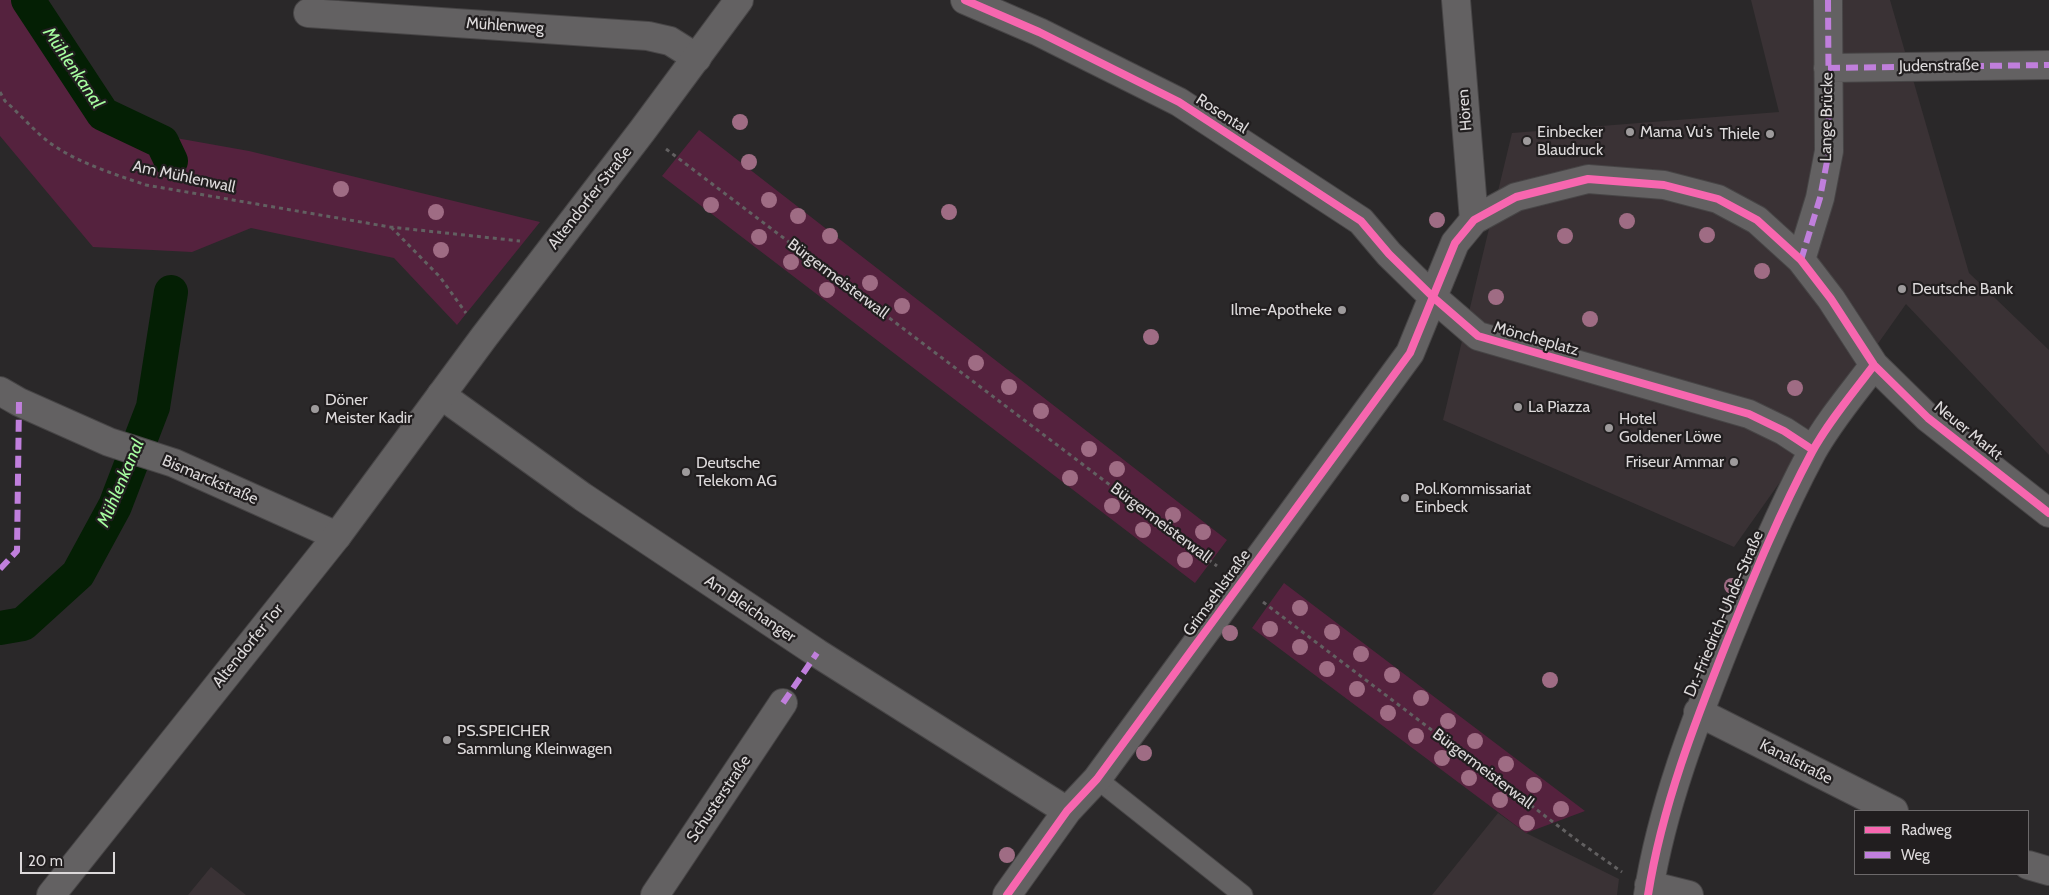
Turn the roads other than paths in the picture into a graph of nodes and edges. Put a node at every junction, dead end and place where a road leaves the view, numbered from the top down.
1 (739, 0) edge
2 (965, 0) edge
3 (1456, 0) edge
4 (1828, 0) edge
5 (308, 13) dead end
6 (697, 58) junction
7 (2049, 65) edge
8 (1828, 68) junction
9 (1474, 220) junction
10 (1801, 260) junction
11 (1434, 298) junction
12 (1874, 365) junction
13 (0, 391) edge
14 (441, 395) junction
15 (1813, 450) junction
16 (2049, 513) edge
17 (337, 536) junction
18 (782, 703) dead end
19 (1698, 712) junction
20 (1097, 779) junction
21 (1892, 810) edge
22 (1067, 812) junction
23 (2029, 864) edge
24 (2049, 871) edge
25 (1649, 890) edge
26 (51, 895) edge
27 (655, 895) edge
28 (1007, 895) edge
29 (1242, 895) edge
30 (1689, 895) edge

1 - 6 street, Altendorfer Straße
2 - 11 street, Rosental
3 - 9 street, Hören
4 - 8 street, Lange Brücke
5 - 6 street, Mühlenweg
6 - 14 street, Altendorfer Straße
7 - 8 street, Judenstraße
8 - 10 street, Lange Brücke
9 - 10 street
9 - 11 street
10 - 12 street
11 - 15 street, Möncheplatz
11 - 20 street, Grimsehlstraße
12 - 15 street, Dr.-Friedrich-Uhde-Straße
12 - 16 street, Neuer Markt
13 - 17 street, Bismarckstraße
14 - 17 street, Altendorfer Tor
14 - 22 street, Am Bleichanger
15 - 19 street, Dr.-Friedrich-Uhde-Straße
17 - 26 street, Altendorfer Tor
18 - 27 street, Schusterstraße
19 - 21 street, Kanalstraße
19 - 25 street, Dr.-Friedrich-Uhde-Straße
20 - 22 street, Grimsehlstraße
20 - 29 lane
22 - 28 street, Grimsehlstraße
23 - 24 street
25 - 30 street

